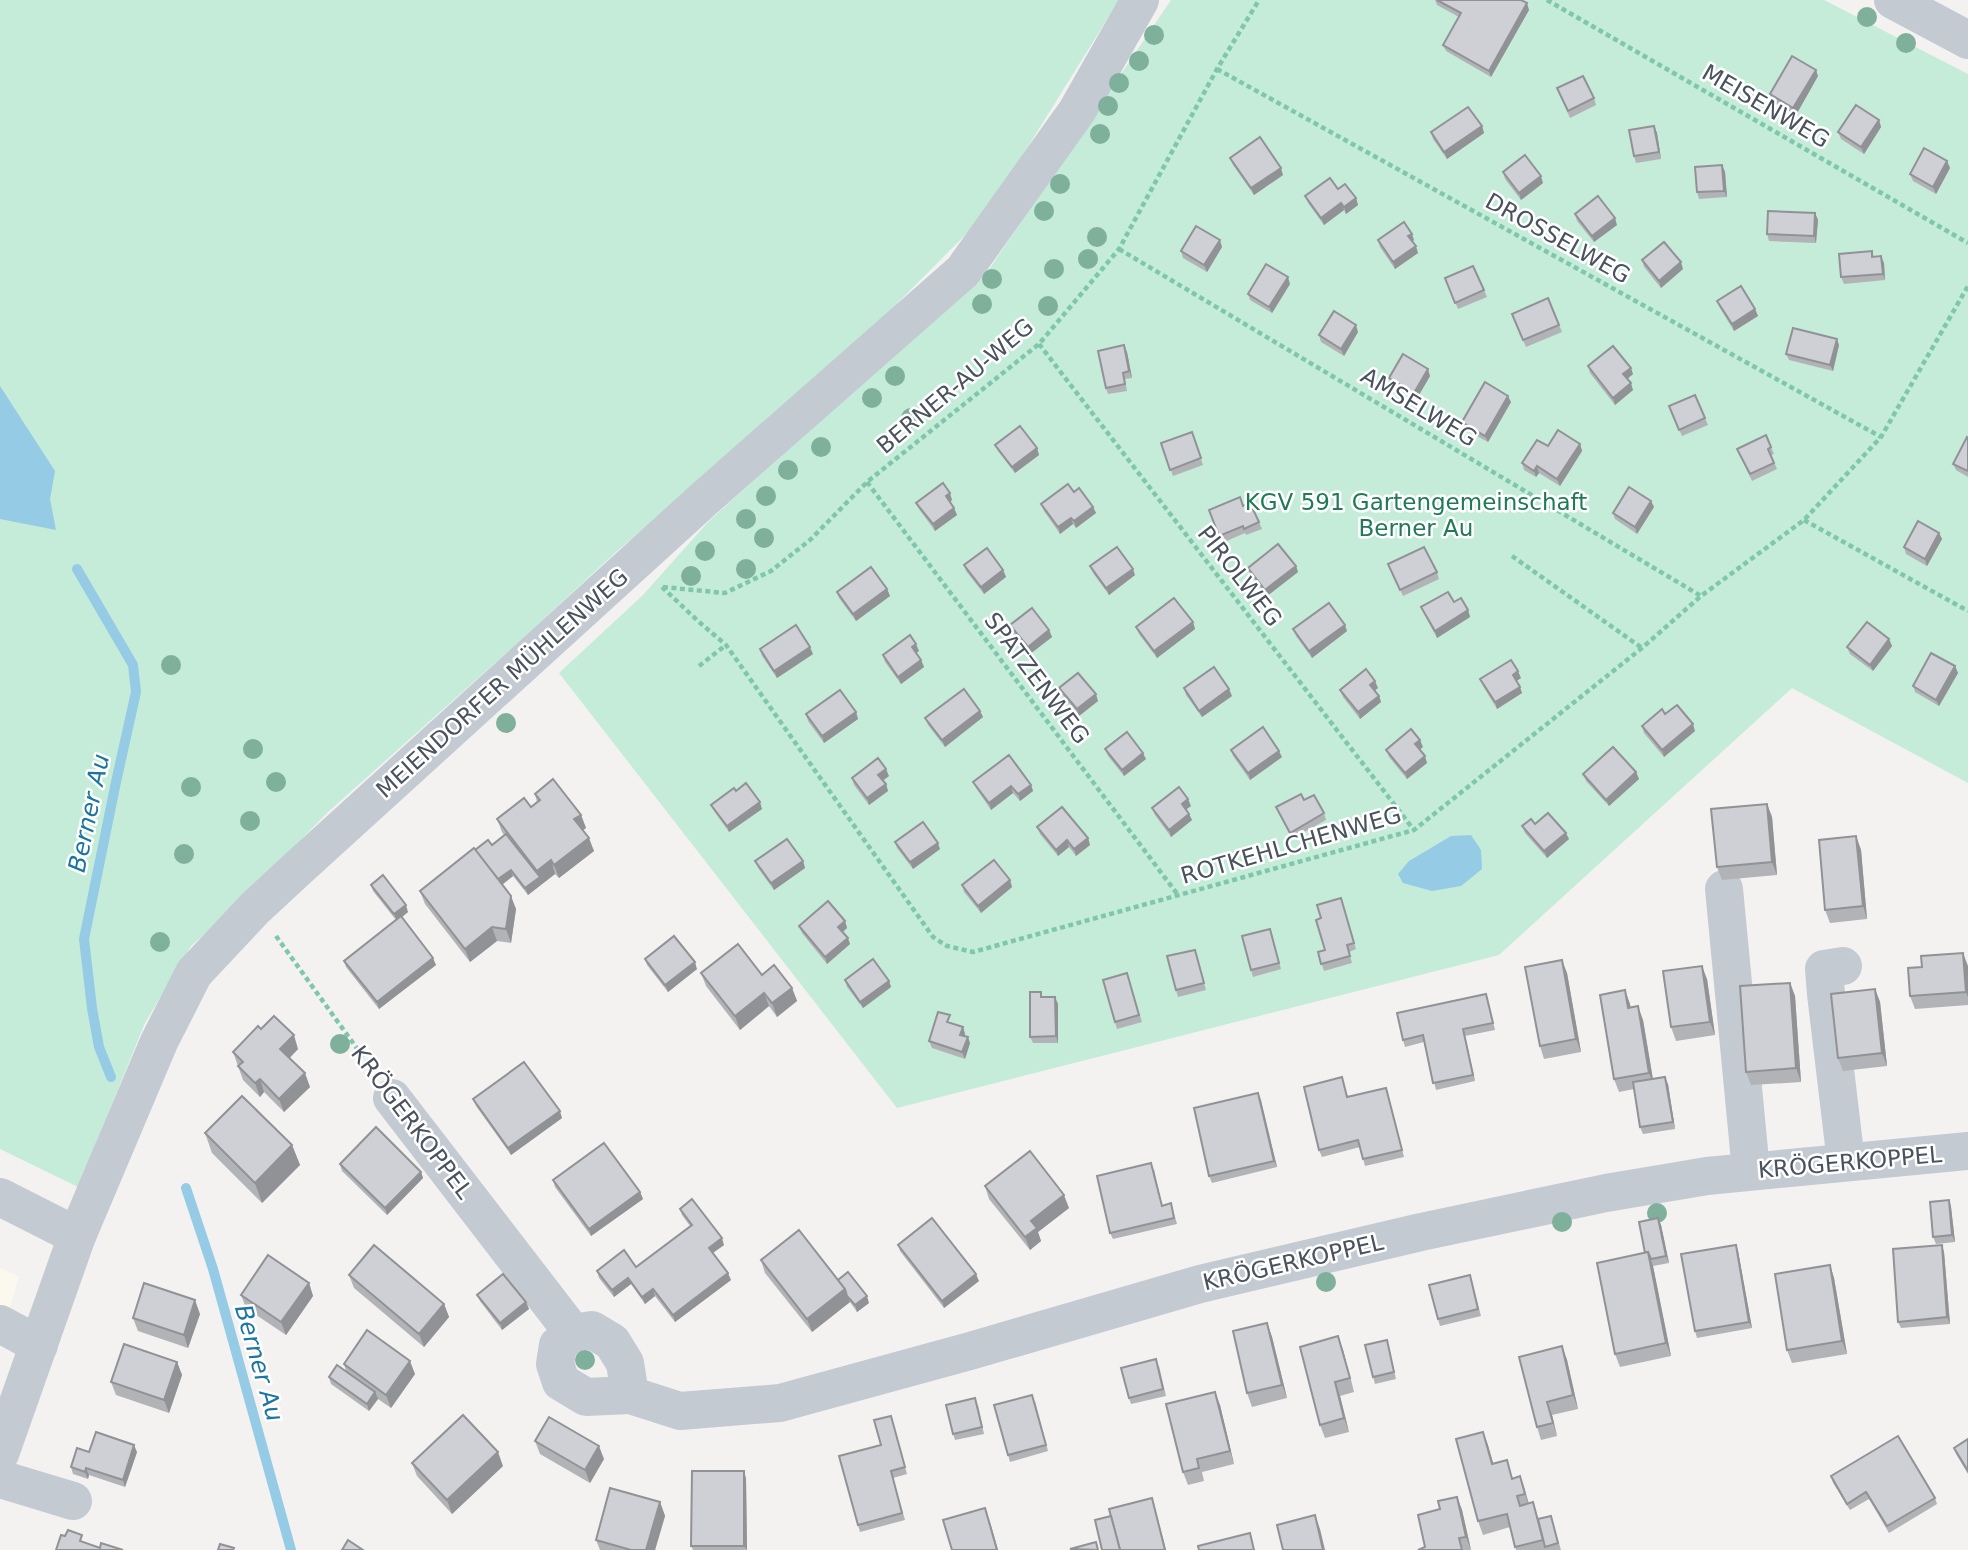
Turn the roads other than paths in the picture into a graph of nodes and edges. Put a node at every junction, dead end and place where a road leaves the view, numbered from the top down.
1 (1140, 0) edge
2 (1893, 0) edge
3 (1968, 40) edge
4 (1724, 889) dead end
5 (1843, 966) dead end
6 (392, 1098) road end
7 (1968, 1151) edge
8 (1846, 1163) junction
9 (1751, 1171) junction
10 (0, 1197) edge
11 (77, 1236) junction
12 (0, 1324) edge
13 (573, 1333) junction
14 (39, 1345) junction
15 (630, 1395) junction
16 (1, 1455) edge
17 (73, 1501) dead end

1 - 11 street, MEIENDORFER MÜHLENWEG
2 - 3 street
4 - 9 street
5 - 8 street
6 - 13 street, KRÖGERKOPPEL
7 - 8 street, KRÖGERKOPPEL
8 - 9 street, KRÖGERKOPPEL
9 - 15 street, KRÖGERKOPPEL
10 - 11 street
11 - 14 street, MEIENDORFER MÜHLENWEG
12 - 14 street
13 - 15 street
13 - 15 street, KRÖGERKOPPEL
14 - 16 street, MEIENDORFER MÜHLENWEG
16 - 17 street

